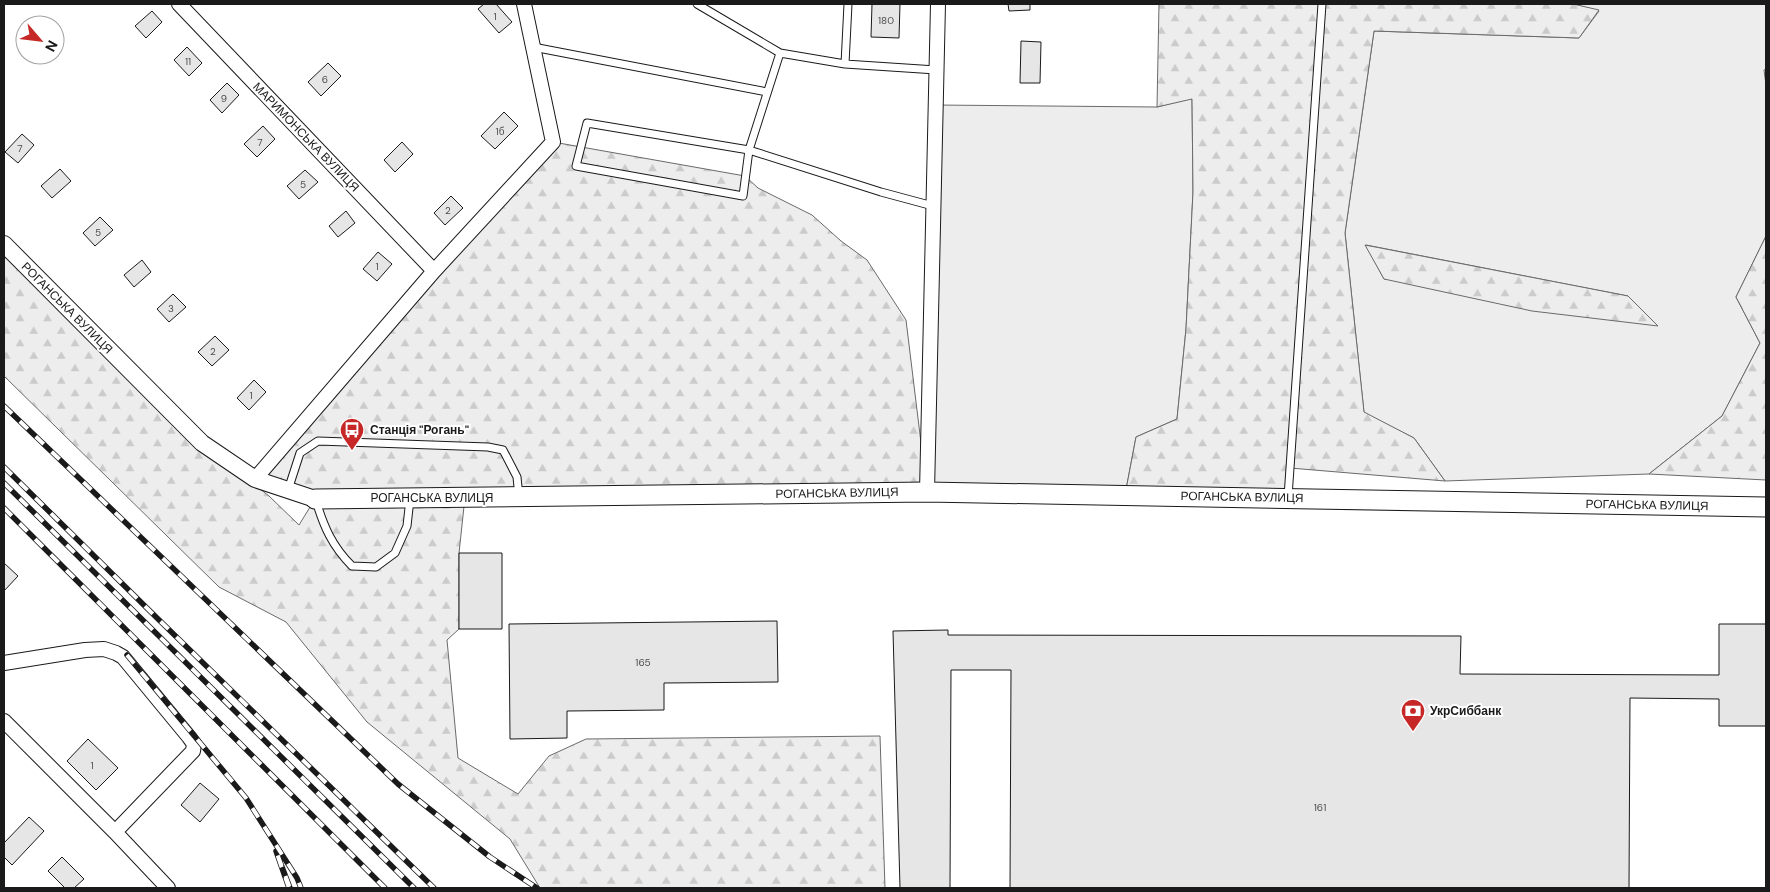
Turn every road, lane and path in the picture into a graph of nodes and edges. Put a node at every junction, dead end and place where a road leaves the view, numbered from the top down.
1 (179, 4) edge
2 (524, 4) edge
3 (696, 4) edge
4 (848, 4) edge
5 (938, 4) edge
6 (1322, 4) edge
7 (533, 47) junction
8 (780, 53) junction
9 (845, 64) junction
10 (936, 70) junction
11 (767, 92) junction
12 (749, 150) junction
13 (933, 206) junction
14 (4, 244) edge
15 (434, 271) junction
16 (255, 479) junction
17 (288, 490) junction
18 (927, 492) junction
19 (410, 497) junction
20 (519, 497) junction
21 (1288, 498) junction
22 (315, 499) junction
23 (1766, 507) edge
24 (4, 663) edge
25 (4, 721) edge
26 (115, 832) junction
27 (168, 888) edge

1 - 15 street, МАРИМОНСЬКА ВУЛИЦЯ
2 - 7 street
3 - 8 lane
4 - 9 lane
5 - 10 street
6 - 21 lane
7 - 11 lane
7 - 15 street
8 - 9 lane
8 - 11 lane
9 - 10 lane
10 - 13 street
11 - 12 lane
12 - 12 lane
12 - 13 lane
13 - 18 street
14 - 16 street, РОГАНСЬКА ВУЛИЦЯ
15 - 16 street
16 - 17 street, РОГАНСЬКА ВУЛИЦЯ
17 - 20 lane
17 - 22 street, РОГАНСЬКА ВУЛИЦЯ
18 - 20 main road, РОГАНСЬКА ВУЛИЦЯ
18 - 21 main road, РОГАНСЬКА ВУЛИЦЯ
19 - 20 main road, РОГАНСЬКА ВУЛИЦЯ
19 - 22 main road, РОГАНСЬКА ВУЛИЦЯ
19 - 22 lane
21 - 23 main road, РОГАНСЬКА ВУЛИЦЯ
24 - 26 street
25 - 26 street
26 - 27 street

